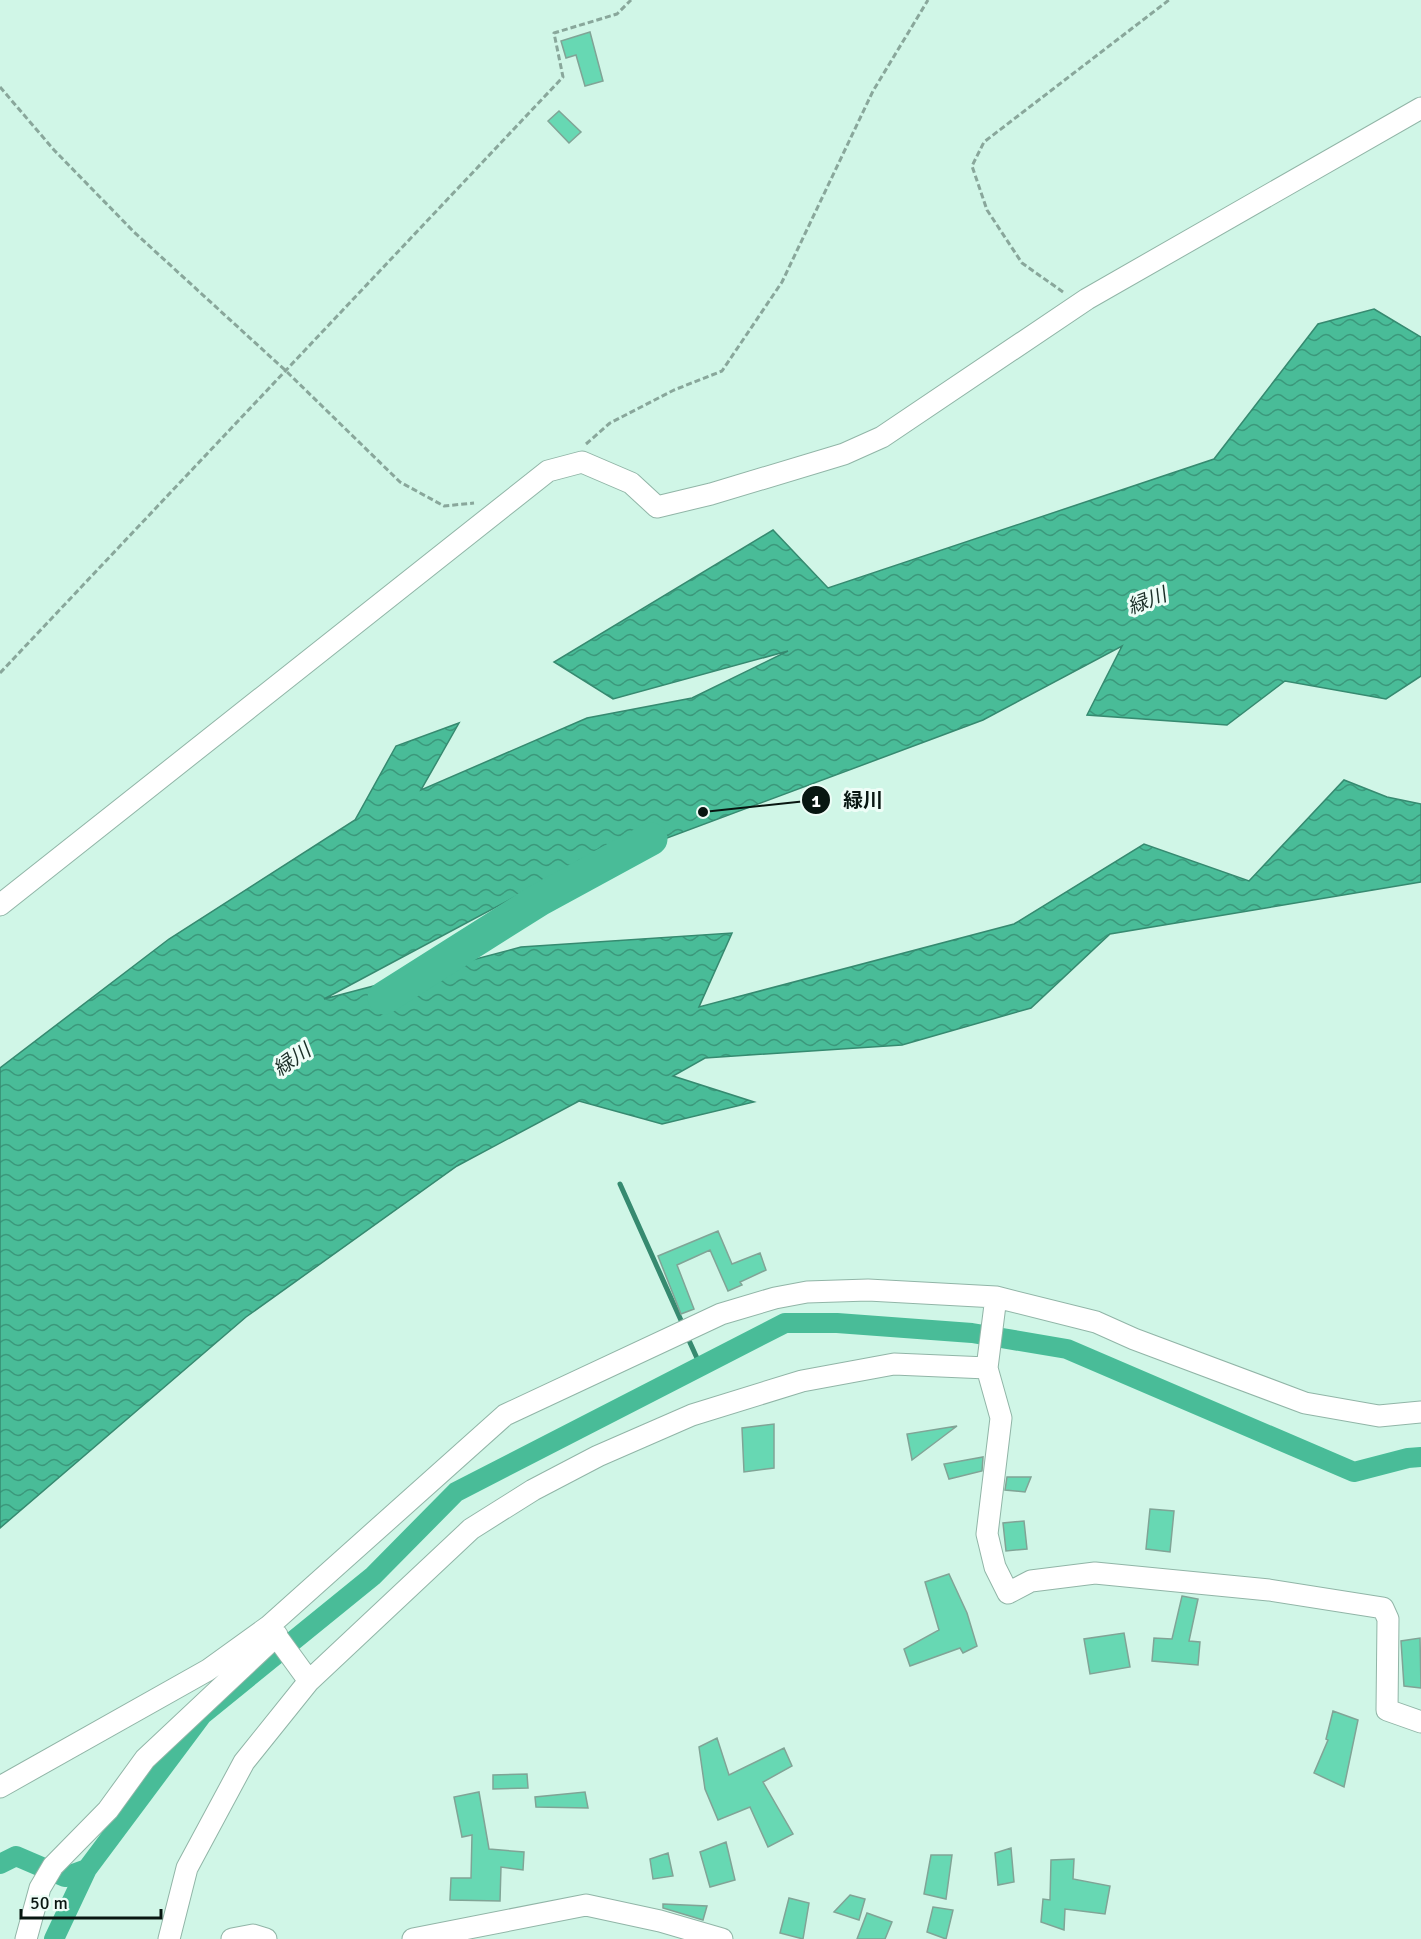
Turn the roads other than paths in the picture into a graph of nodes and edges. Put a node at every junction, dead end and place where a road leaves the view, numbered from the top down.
1 (1421, 108) edge
2 (0, 905) edge
3 (996, 1297) junction
4 (987, 1368) junction
5 (1421, 1412) edge
6 (273, 1630) junction
7 (309, 1681) junction
8 (1421, 1722) edge
9 (0, 1787) edge
10 (26, 1939) edge
11 (169, 1939) edge
12 (232, 1939) edge
13 (266, 1939) edge
14 (413, 1939) edge
15 (722, 1939) edge

1 - 2 street
3 - 4 street
3 - 5 street
3 - 6 street
4 - 7 street
4 - 8 street
6 - 7 street
6 - 9 street
6 - 10 street
7 - 11 street
12 - 13 street
14 - 15 street

